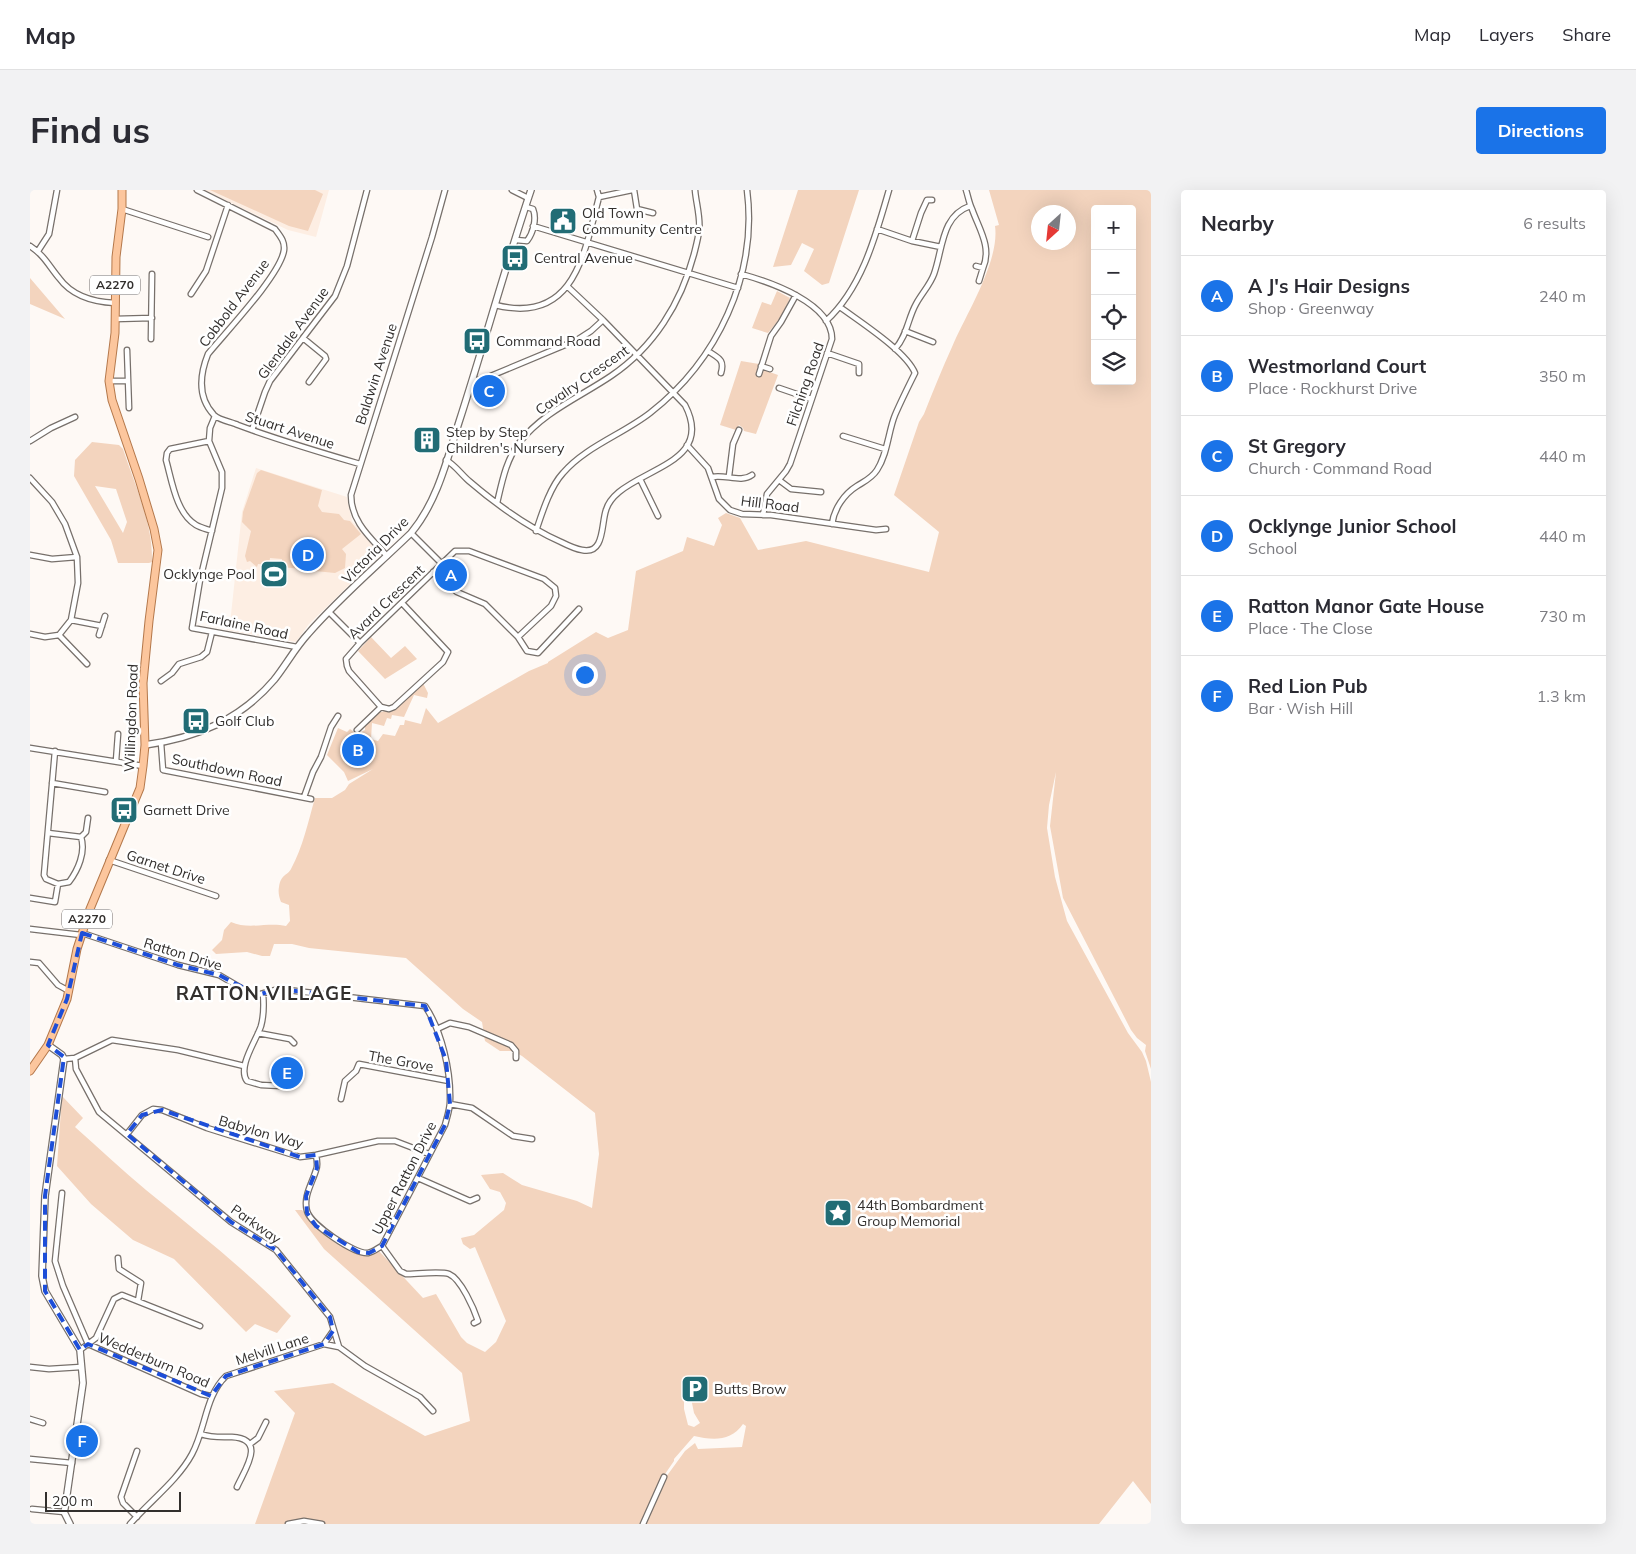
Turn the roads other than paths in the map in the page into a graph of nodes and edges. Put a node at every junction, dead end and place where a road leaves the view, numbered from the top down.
1 (57, 190) edge
2 (122, 190) edge
3 (197, 190) edge
4 (368, 190) edge
5 (445, 190) edge
6 (512, 190) edge
7 (531, 190) edge
8 (597, 190) edge
9 (633, 190) edge
10 (695, 190) edge
11 (747, 190) edge
12 (889, 190) edge
13 (966, 190) edge
14 (599, 197) junction
15 (528, 198) junction
16 (928, 199) dead end
17 (228, 205) junction
18 (970, 206) junction
19 (526, 207) junction
20 (122, 210) junction
21 (653, 212) dead end
22 (533, 226) junction
23 (877, 229) junction
24 (208, 237) dead end
25 (516, 240) junction
26 (912, 241) junction
27 (588, 242) junction
28 (30, 246) edge
29 (941, 247) junction
30 (38, 251) junction
31 (976, 266) dead end
32 (983, 268) junction
33 (689, 273) junction
34 (152, 274) dead end
35 (741, 274) junction
36 (979, 281) dead end
37 (568, 287) junction
38 (738, 288) junction
39 (191, 294) dead end
40 (796, 295) junction
41 (115, 303) junction
42 (496, 306) junction
43 (840, 307) junction
44 (152, 318) junction
45 (115, 319) junction
46 (603, 320) junction
47 (826, 321) junction
48 (905, 331) junction
49 (151, 338) dead end
50 (303, 338) junction
51 (933, 342) dead end
52 (895, 349) junction
53 (127, 350) dead end
54 (708, 351) junction
55 (827, 353) junction
56 (637, 356) junction
57 (761, 366) junction
58 (770, 369) dead end
59 (721, 372) dead end
60 (859, 373) dead end
61 (759, 374) dead end
62 (472, 380) junction
63 (109, 381) junction
64 (128, 381) junction
65 (309, 382) dead end
66 (779, 388) dead end
67 (673, 393) junction
68 (811, 399) junction
69 (129, 408) dead end
70 (215, 416) junction
71 (75, 417) dead end
72 (252, 430) junction
73 (739, 430) dead end
74 (843, 436) dead end
75 (30, 441) edge
76 (209, 441) junction
77 (687, 445) junction
78 (885, 449) junction
79 (446, 460) junction
80 (360, 464) junction
81 (752, 475) dead end
82 (729, 476) junction
83 (712, 477) junction
84 (30, 478) edge
85 (640, 479) junction
86 (779, 480) junction
87 (821, 492) dead end
88 (497, 503) junction
89 (763, 515) junction
90 (658, 516) dead end
91 (832, 524) junction
92 (886, 529) dead end
93 (212, 531) junction
94 (536, 531) junction
95 (411, 533) junction
96 (30, 555) edge
97 (77, 556) junction
98 (387, 556) junction
99 (442, 564) junction
100 (433, 572) junction
101 (402, 603) junction
102 (579, 609) dead end
103 (330, 612) junction
104 (105, 616) dead end
105 (71, 620) junction
106 (102, 626) junction
107 (212, 632) junction
108 (30, 634) edge
109 (59, 635) junction
110 (99, 635) dead end
111 (518, 638) junction
112 (360, 643) junction
113 (297, 647) junction
114 (87, 664) dead end
115 (161, 681) dead end
116 (381, 707) junction
117 (338, 716) dead end
118 (357, 730) dead end
119 (118, 734) dead end
120 (161, 743) junction
121 (145, 745) junction
122 (30, 748) edge
123 (55, 751) junction
124 (116, 762) junction
125 (144, 766) junction
126 (52, 783) junction
127 (105, 792) dead end
128 (304, 797) junction
129 (311, 799) dead end
130 (88, 818) dead end
131 (48, 833) junction
132 (81, 837) junction
133 (109, 860) junction
134 (58, 884) junction
135 (216, 896) dead end
136 (30, 898) edge
137 (30, 929) edge
138 (82, 934) junction
139 (30, 962) edge
140 (69, 990) junction
141 (264, 994) junction
142 (426, 1006) joint
143 (436, 1029) junction
144 (258, 1033) junction
145 (294, 1043) dead end
146 (48, 1045) junction
147 (75, 1058) junction
148 (516, 1058) dead end
149 (64, 1059) junction
150 (244, 1066) junction
151 (30, 1071) edge
152 (449, 1081) junction
153 (281, 1086) dead end
154 (341, 1099) dead end
155 (450, 1104) junction
156 (127, 1134) junction
157 (532, 1139) dead end
158 (429, 1154) junction
159 (316, 1155) junction
160 (418, 1178) junction
161 (62, 1193) dead end
162 (477, 1198) dead end
163 (382, 1246) junction
164 (118, 1258) dead end
165 (138, 1301) junction
166 (474, 1322) dead end
167 (200, 1326) dead end
168 (333, 1330) junction
169 (88, 1344) junction
170 (324, 1344) junction
171 (339, 1347) junction
172 (80, 1350) junction
173 (30, 1367) edge
174 (80, 1367) junction
175 (211, 1396) junction
176 (433, 1411) dead end
177 (30, 1419) edge
178 (266, 1422) dead end
179 (43, 1423) dead end
180 (201, 1434) junction
181 (250, 1444) junction
182 (137, 1451) dead end
183 (30, 1459) edge
184 (72, 1463) junction
185 (664, 1477) dead end
186 (237, 1487) dead end
187 (32, 1509) dead end
188 (64, 1512) junction
189 (137, 1517) junction
190 (70, 1524) edge
191 (130, 1524) edge
192 (288, 1524) edge
193 (322, 1524) edge
194 (643, 1524) edge

1 - 30 street
2 - 20 main road, Willingdon Road / A2270
3 - 17 street, Cobbold Avenue
4 - 50 street, Glendale Avenue
5 - 80 street, Baldwin Avenue
6 - 15 street
7 - 15 street, Victoria Drive
8 - 14 street
9 - 14 street
9 - 21 street
10 - 33 street, Cavalry Crescent
11 - 35 street
12 - 23 street
13 - 18 street
14 - 27 street
15 - 19 street, Victoria Drive
16 - 26 street
17 - 39 street
17 - 70 street, Cobbold Avenue
18 - 29 street
18 - 32 street
19 - 22 street
19 - 25 street, Victoria Drive
20 - 24 street
20 - 41 main road, Willingdon Road / A2270
22 - 25 street
22 - 27 street
23 - 26 street
23 - 43 street
25 - 42 street, Victoria Drive
26 - 29 street
27 - 33 street
27 - 37 street
28 - 30 street
29 - 48 street
30 - 41 street
31 - 32 street
32 - 36 street
33 - 38 street
33 - 56 street, Cavalry Crescent
34 - 44 street
35 - 38 street
35 - 40 street
37 - 42 street
37 - 46 street
38 - 54 street
40 - 47 street
40 - 57 street
41 - 45 main road, Willingdon Road / A2270
42 - 62 street, Victoria Drive
43 - 47 street
43 - 52 street
44 - 45 street
44 - 49 street
45 - 63 main road, Willingdon Road / A2270
46 - 56 street
46 - 62 street
47 - 55 street, Filching Road
48 - 51 street
48 - 52 street
50 - 65 street
50 - 72 street, Glendale Avenue
52 - 78 street
53 - 64 street
54 - 59 street
54 - 67 street
55 - 60 street
55 - 68 street, Filching Road
56 - 67 street
56 - 88 street, Cavalry Crescent
57 - 58 street
57 - 61 street
62 - 79 street, Victoria Drive
63 - 64 street
63 - 121 main road, Willingdon Road / A2270
64 - 69 street
66 - 68 street
67 - 77 street
67 - 94 street
68 - 86 street, Filching Road
70 - 72 street, Stuart Avenue
70 - 76 street
71 - 75 street
72 - 80 street, Stuart Avenue
73 - 82 street
74 - 78 street
76 - 93 street, Farlaine Road
76 - 93 street
77 - 83 street, Hill Road
77 - 85 street
78 - 91 street
79 - 88 street
79 - 95 street, Victoria Drive
80 - 98 street, Baldwin Avenue
81 - 82 street
82 - 83 street
83 - 89 street, Hill Road
84 - 97 street
85 - 90 street
85 - 94 street
86 - 87 street
86 - 89 street, Filching Road
88 - 94 street
89 - 91 street, Hill Road
91 - 92 street, Hill Road
93 - 107 street, Farlaine Road
95 - 98 street, Victoria Drive
95 - 99 street
96 - 97 street
97 - 105 street
98 - 103 street, Victoria Drive
99 - 100 street, Avard Crescent
99 - 111 street, Avard Crescent
100 - 101 street, Avard Crescent
100 - 111 street
101 - 112 street, Avard Crescent
101 - 116 street
102 - 111 street
103 - 112 street
103 - 113 street, Victoria Drive
104 - 106 street
105 - 106 street
105 - 109 street
106 - 110 street
107 - 113 street, Farlaine Road
107 - 115 street
108 - 109 street
109 - 114 street
112 - 116 street, Avard Crescent
113 - 120 street, Victoria Drive
116 - 118 street
117 - 128 street
119 - 124 street
120 - 121 street, Victoria Drive
120 - 128 street, Southdown Road
121 - 125 main road, Willingdon Road / A2270
122 - 123 street
123 - 124 street
123 - 126 street
124 - 125 street
125 - 133 main road, Willingdon Road / A2270
126 - 127 street
126 - 131 street
128 - 129 street, Southdown Road
130 - 132 street
131 - 132 street
131 - 134 street
132 - 134 street
133 - 135 street, Garnet Drive
133 - 138 main road, Willingdon Road / A2270
134 - 136 street
137 - 138 street, Ratton Drive
138 - 140 main road, Willingdon Road / A2270
138 - 141 street, Ratton Drive
139 - 140 street
140 - 146 main road, Willingdon Road / A2270
141 - 142 street, Ratton Drive
141 - 144 street
142 - 143 street, Upper Ratton Drive
143 - 148 street
143 - 152 street, Upper Ratton Drive
144 - 145 street
144 - 150 street
146 - 149 street
146 - 151 main road, Willingdon Road / A2270
147 - 149 street
147 - 150 street
147 - 156 street, Parkway
149 - 172 street
150 - 153 street
152 - 154 street, The Grove
152 - 155 street, Upper Ratton Drive
155 - 157 street
155 - 158 street, Upper Ratton Drive
156 - 159 street, Babylon Way
156 - 168 street, Parkway
158 - 159 street, Babylon Way
158 - 160 street, Upper Ratton Drive
159 - 163 street, Upper Ratton Drive
160 - 162 street
160 - 163 street, Upper Ratton Drive
161 - 169 street
163 - 166 street
164 - 165 street
165 - 167 street
165 - 169 street
168 - 170 street
168 - 171 street, Parkway
169 - 172 street
169 - 175 street, Wedderburn Road
170 - 171 street
170 - 175 street, Melvill Lane
171 - 176 street
172 - 174 street
173 - 174 street
174 - 184 street
175 - 180 street, Melvill Lane
177 - 179 street
178 - 181 street
180 - 181 street
180 - 189 street, Melvill Lane
181 - 186 street
182 - 189 street
183 - 184 street
184 - 188 street
185 - 194 street
187 - 188 street
188 - 190 street
189 - 191 street, Melvill Lane
192 - 193 street

